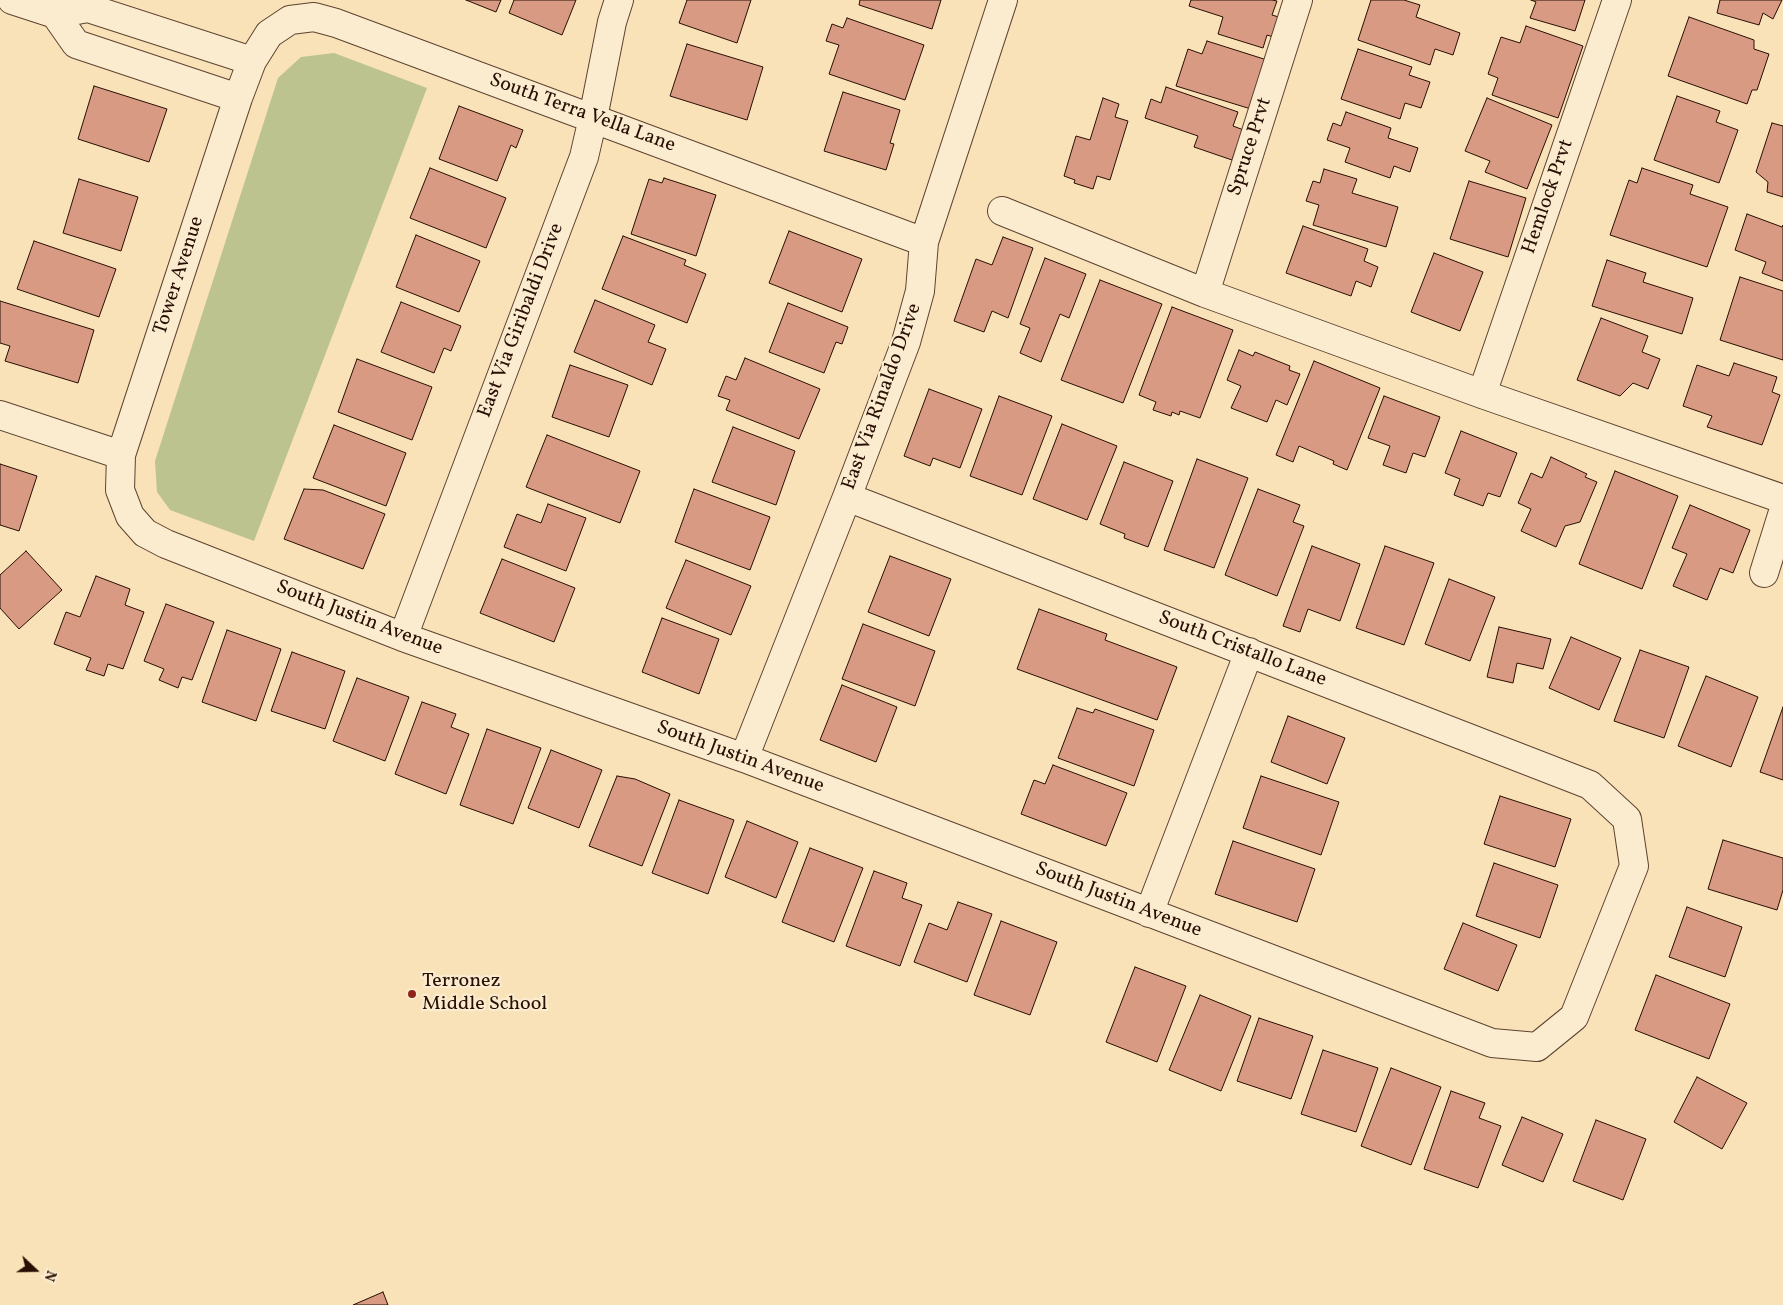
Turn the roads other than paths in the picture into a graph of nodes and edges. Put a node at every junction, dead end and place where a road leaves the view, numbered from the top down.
1 (12, 0) edge
2 (619, 0) edge
3 (1003, 0) edge
4 (1298, 0) edge
5 (1617, 0) edge
6 (55, 14) junction
7 (252, 61) junction
8 (238, 98) junction
9 (593, 118) junction
10 (1002, 211) dead end
11 (924, 242) junction
12 (1205, 293) junction
13 (1482, 394) junction
14 (0, 415) edge
15 (121, 454) junction
16 (847, 497) junction
17 (1783, 499) edge
18 (1783, 512) edge
19 (1764, 573) dead end
20 (403, 636) junction
21 (1249, 652) junction
22 (744, 758) junction
23 (1149, 913) junction
24 (1536, 1047) joint

1 - 6 street
2 - 9 street, East Via Giribaldi Drive
3 - 11 street, East Via Rinaldo Drive
4 - 12 street, Spruce Prvt
5 - 13 street, Hemlock Prvt
6 - 7 street
6 - 8 street
7 - 8 street, South Terra Vella Lane
7 - 9 street, South Terra Vella Lane
8 - 15 street, Tower Avenue
9 - 11 street, South Terra Vella Lane
9 - 20 street, East Via Giribaldi Drive
10 - 12 street
11 - 16 street, East Via Rinaldo Drive
12 - 13 street
13 - 17 street
14 - 15 street
15 - 20 street, South Justin Avenue
16 - 21 street, South Cristallo Lane
16 - 22 street, East Via Rinaldo Drive
18 - 19 street
20 - 22 street, South Justin Avenue
21 - 23 street
21 - 24 street, South Cristallo Lane
22 - 23 street, South Justin Avenue
23 - 24 street, South Justin Avenue

